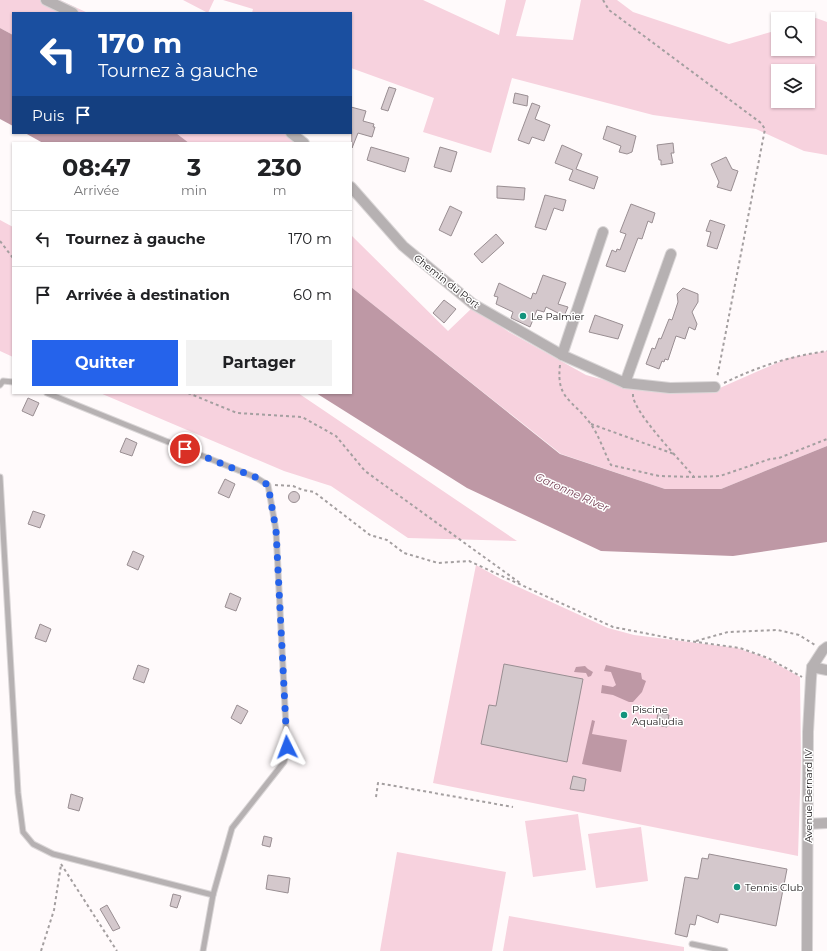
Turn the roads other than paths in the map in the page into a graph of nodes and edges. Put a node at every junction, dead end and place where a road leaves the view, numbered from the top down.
1 (46, 0) edge
2 (71, 12) edge
3 (292, 134) edge
4 (303, 142) edge
5 (352, 188) edge
6 (604, 232) dead end
7 (671, 254) dead end
8 (562, 355) junction
9 (12, 382) edge
10 (630, 384) junction
11 (0, 385) edge
12 (715, 387) road end
13 (49, 394) edge
14 (0, 477) edge
15 (825, 648) edge
16 (812, 667) junction
17 (827, 670) edge
18 (827, 823) edge
19 (808, 824) junction
20 (213, 896) junction
21 (692, 944) dead end
22 (203, 951) edge
23 (725, 951) edge
24 (807, 951) edge

1 - 2 street
3 - 4 street
5 - 8 street, Chemin du Port
6 - 8 street
7 - 10 street
8 - 10 street, Chemin du Port
9 - 11 lane
10 - 12 street, Chemin du Port
13 - 20 lane
14 - 20 lane
15 - 16 street, Avenue Bernard IV
16 - 17 street
16 - 19 street, Avenue Bernard IV
18 - 19 street
19 - 24 street, Avenue Bernard IV
20 - 22 lane
21 - 23 lane

